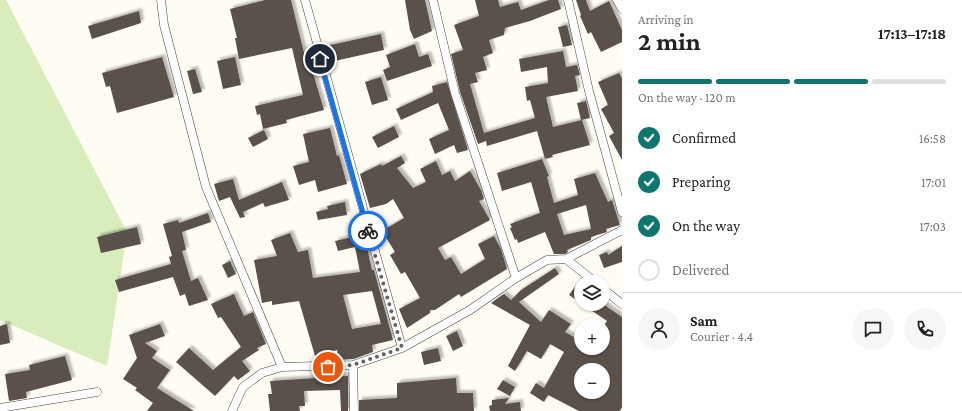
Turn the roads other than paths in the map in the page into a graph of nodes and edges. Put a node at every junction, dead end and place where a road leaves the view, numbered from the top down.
1 (161, 0) edge
2 (305, 0) edge
3 (433, 0) edge
4 (568, 0) edge
5 (617, 0) edge
6 (622, 9) edge
7 (622, 212) edge
8 (622, 230) edge
9 (566, 259) junction
10 (586, 275) edge
11 (516, 278) junction
12 (610, 295) edge
13 (622, 304) edge
14 (402, 348) junction
15 (353, 365) junction
16 (282, 367) junction
17 (97, 392) dead end
18 (0, 408) edge
19 (232, 411) edge
20 (354, 411) edge

1 - 16 street
2 - 14 street
3 - 11 street
4 - 7 street
5 - 6 street
8 - 9 street
9 - 10 street
9 - 11 street
11 - 14 street
12 - 13 street
14 - 15 street
15 - 16 street
15 - 20 street
16 - 19 street
17 - 18 street

